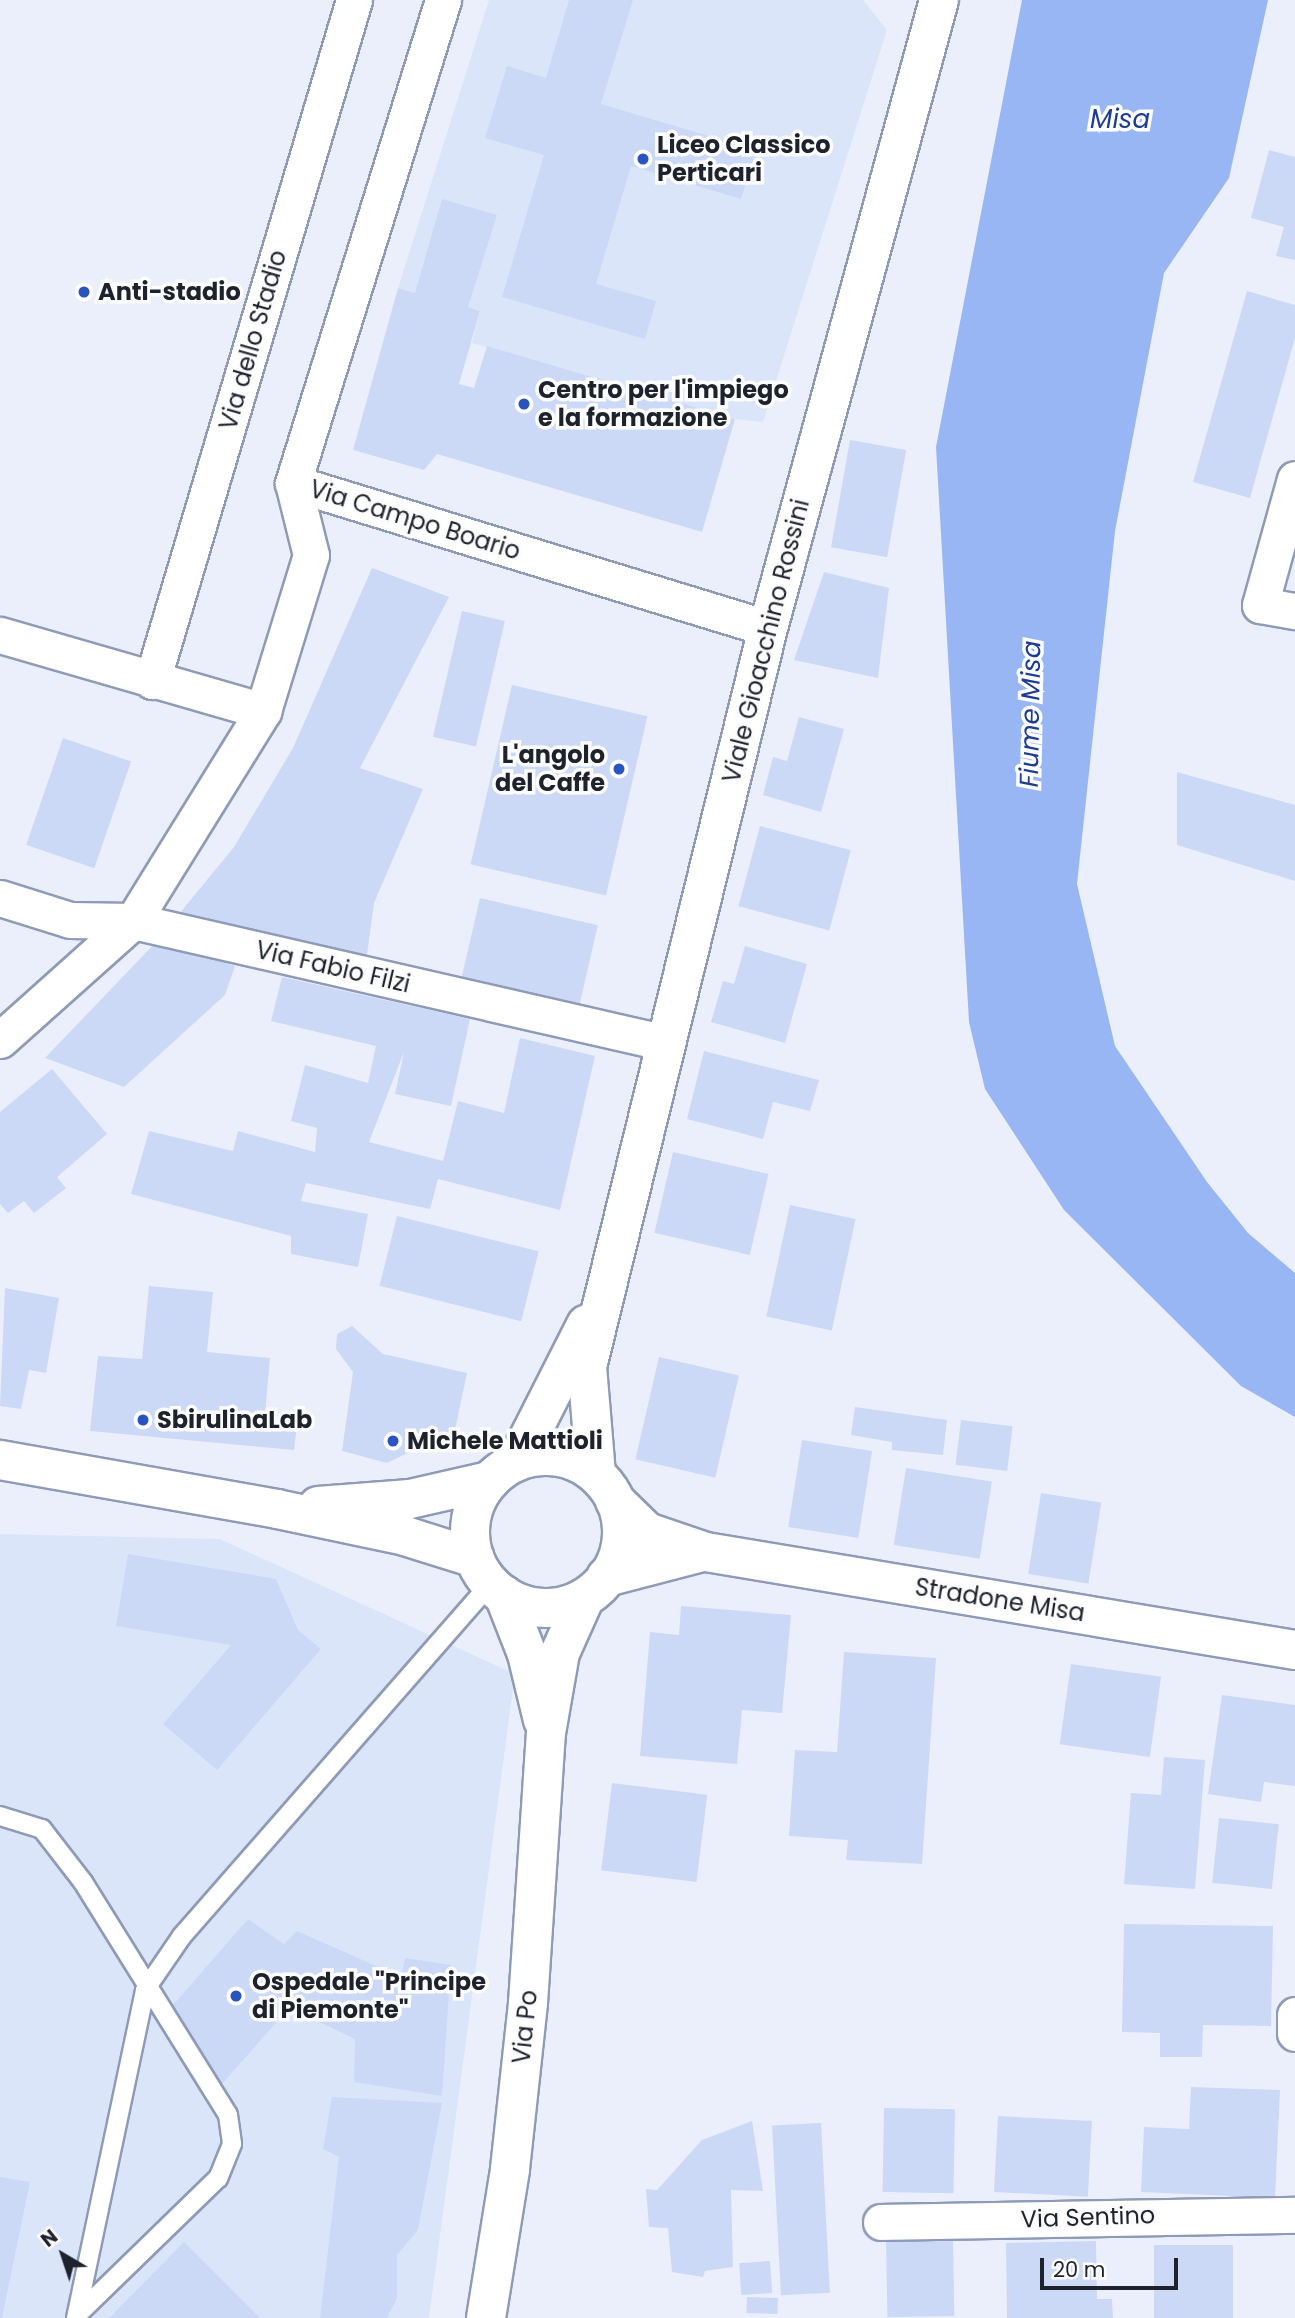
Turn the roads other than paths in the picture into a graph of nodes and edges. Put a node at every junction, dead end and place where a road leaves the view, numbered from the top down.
1 (354, 0) edge
2 (443, 0) edge
3 (939, 0) edge
4 (1295, 479) edge
5 (293, 483) junction
6 (1295, 611) edge
7 (768, 628) junction
8 (0, 635) edge
9 (152, 681) junction
10 (264, 711) junction
11 (0, 898) edge
12 (133, 921) junction
13 (0, 1040) edge
14 (666, 1043) junction
15 (608, 1286) junction
16 (0, 1460) edge
17 (503, 1471) junction
18 (606, 1488) junction
19 (277, 1508) junction
20 (706, 1552) junction
21 (489, 1579) junction
22 (596, 1587) junction
23 (1295, 1650) edge
24 (546, 1733) junction
25 (0, 1816) edge
26 (145, 1990) junction
27 (1295, 2015) edge
28 (1295, 2033) edge
29 (1295, 2215) edge
30 (881, 2222) dead end
31 (77, 2317) edge
32 (486, 2318) edge

1 - 9 street, Via dello Stadio
2 - 5 street
3 - 7 street, Viale Gioacchino Rossini
4 - 6 street
5 - 7 street, Via Campo Boario
5 - 10 street, Via Campo Boario
7 - 14 street, Viale Gioacchino Rossini
8 - 9 street
9 - 10 street
10 - 12 street, Via Campo Boario
11 - 12 street, Via Fabio Filzi
12 - 13 street, Via Campo Boario
12 - 14 street, Via Fabio Filzi
14 - 15 street, Viale Gioacchino Rossini
15 - 17 street, Viale Gioacchino Rossini
15 - 18 street, Viale Gioacchino Rossini
16 - 19 street
17 - 18 street
17 - 19 street
17 - 21 street
18 - 20 street, Stradone Misa
18 - 22 street
19 - 21 street
20 - 22 street, Stradone Misa
20 - 23 street, Stradone Misa
21 - 22 street
21 - 24 street, Via Po
21 - 26 lane
22 - 24 street, Via Po
24 - 32 street, Via Po
25 - 26 lane
26 - 31 lane
26 - 31 lane
27 - 28 street
29 - 30 street, Via Sentino

